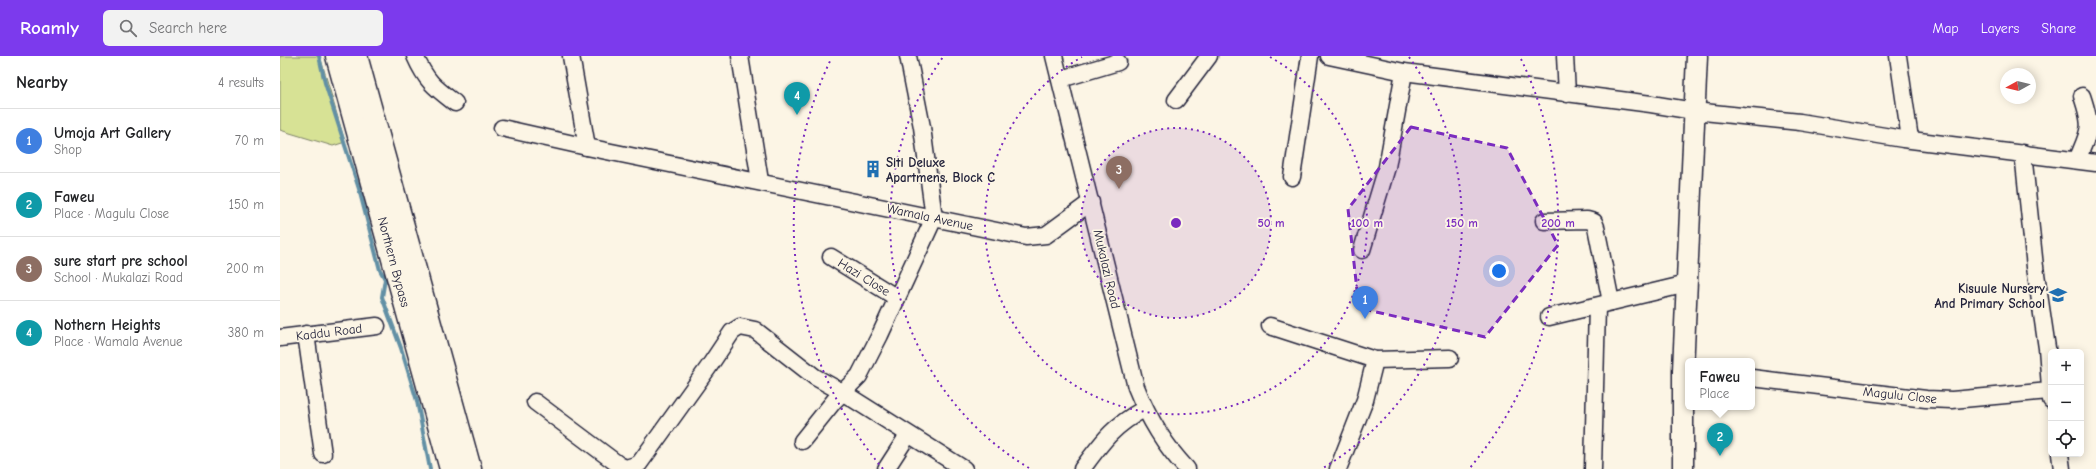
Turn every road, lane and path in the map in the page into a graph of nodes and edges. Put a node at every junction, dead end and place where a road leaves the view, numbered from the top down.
1 (337, 56) edge
2 (356, 56) edge
3 (415, 56) edge
4 (571, 56) edge
5 (740, 56) edge
6 (908, 56) edge
7 (1054, 56) edge
8 (1209, 56) edge
9 (1310, 56) edge
10 (1329, 56) edge
11 (1565, 56) edge
12 (1697, 56) edge
13 (1898, 56) edge
14 (1118, 62) dead end
15 (1404, 72) junction
16 (1061, 79) junction
17 (1567, 94) junction
18 (2082, 96) dead end
19 (1176, 100) dead end
20 (455, 103) dead end
21 (1694, 111) junction
22 (502, 128) dead end
23 (1910, 139) junction
24 (587, 147) junction
25 (2023, 153) junction
26 (2077, 160) junction
27 (2096, 163) edge
28 (1292, 177) dead end
29 (760, 181) junction
30 (1091, 202) junction
31 (934, 218) junction
32 (1544, 221) dead end
33 (1362, 250) dead end
34 (831, 257) dead end
35 (1687, 284) junction
36 (897, 298) junction
37 (1604, 304) junction
38 (1549, 317) dead end
39 (377, 326) dead end
40 (1270, 326) dead end
41 (306, 334) junction
42 (280, 338) edge
43 (1450, 358) dead end
44 (1686, 358) edge
45 (1375, 360) junction
46 (1755, 378) edge
47 (2049, 385) edge
48 (842, 392) junction
49 (2048, 397) edge
50 (535, 402) dead end
51 (1685, 403) edge
52 (1144, 409) junction
53 (908, 435) junction
54 (802, 441) dead end
55 (323, 454) dead end
56 (2060, 457) edge
57 (452, 469) edge
58 (470, 469) edge
59 (886, 469) edge
60 (964, 469) edge
61 (1082, 469) edge
62 (1187, 469) edge
63 (1338, 469) edge
64 (1593, 469) edge
65 (1683, 469) edge
66 (2062, 469) edge

1 - 57 highway, Northern Bypass
2 - 58 highway, Northern Bypass
3 - 20 street
4 - 24 street
5 - 29 street
6 - 31 street
7 - 16 street, Mukalazi Road
8 - 19 street
9 - 28 street
10 - 15 street
11 - 17 street
12 - 21 main road
13 - 23 street
14 - 16 street
15 - 17 street
15 - 33 street
16 - 30 street, Mukalazi Road
17 - 21 street
18 - 26 street
21 - 23 street
21 - 35 main road
22 - 24 street, Wamala Avenue
23 - 25 street
24 - 29 street, Wamala Avenue
25 - 26 street
25 - 47 street
26 - 27 street
29 - 31 street, Wamala Avenue
30 - 31 street, Wamala Avenue
30 - 52 street, Mukalazi Road
31 - 36 street
32 - 37 street
34 - 36 street, Hazi Close
35 - 37 street
35 - 44 main road
36 - 48 street
37 - 38 street
37 - 64 street
39 - 41 street, Kaddu Road
40 - 45 street
41 - 42 street, Kaddu Road
41 - 55 street
43 - 45 street
45 - 63 street
46 - 49 street, Magulu Close
48 - 50 street
48 - 53 street
48 - 54 street
51 - 65 main road
52 - 61 street
52 - 62 street, Mukalazi Road
53 - 59 street
53 - 60 street
56 - 66 street

